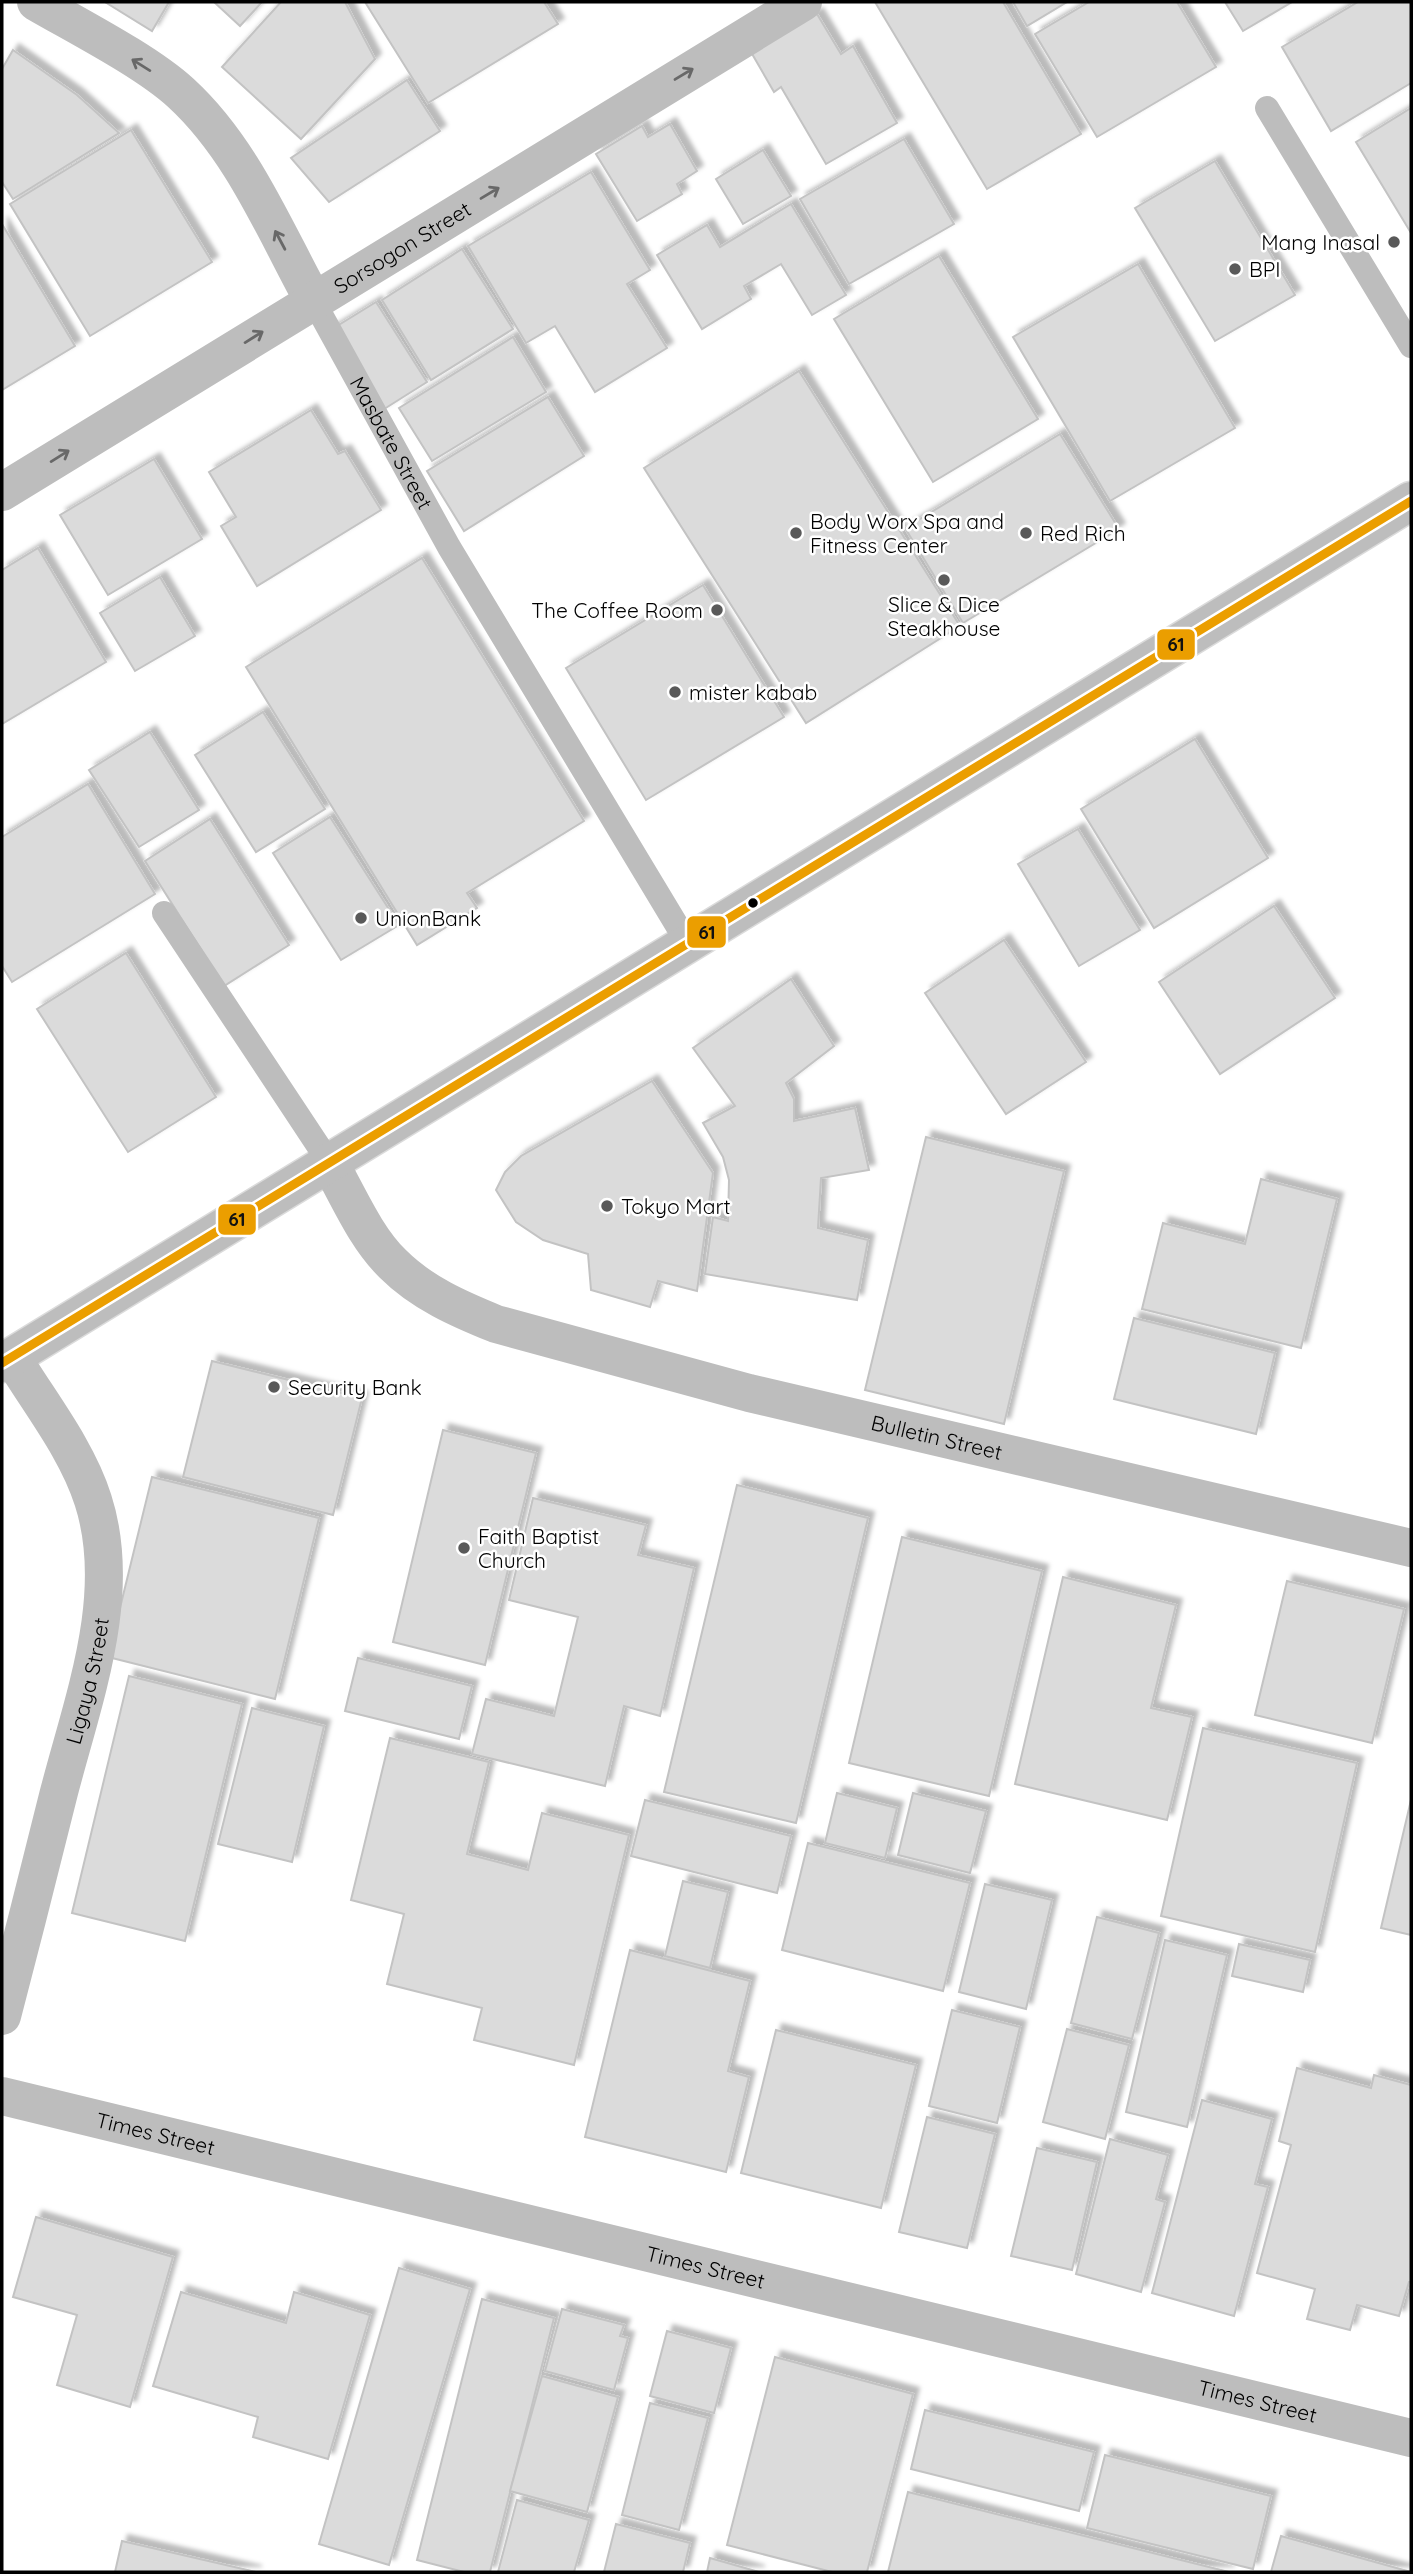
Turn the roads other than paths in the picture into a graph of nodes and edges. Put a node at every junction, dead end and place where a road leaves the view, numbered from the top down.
1 (36, 2) edge
2 (803, 2) edge
3 (1267, 108) dead end
4 (313, 300) junction
5 (1411, 345) edge
6 (2, 492) edge
7 (1411, 501) edge
8 (164, 913) dead end
9 (687, 942) junction
10 (329, 1162) junction
11 (7, 1360) edge
12 (1411, 1548) edge
13 (2, 2017) edge
14 (2, 2096) edge
15 (1411, 2438) edge

4 -> 1 street, Masbate Street
4 -> 2 street, Sorsogon Street
3 - 5 lane
6 -> 4 street, Sorsogon Street
4 - 9 lane, Masbate Street
7 - 9 street
8 - 10 lane
9 - 10 street
10 - 11 street
10 - 12 street, Bulletin Street
11 - 13 street, Ligaya Street
14 - 15 street, Times Street

